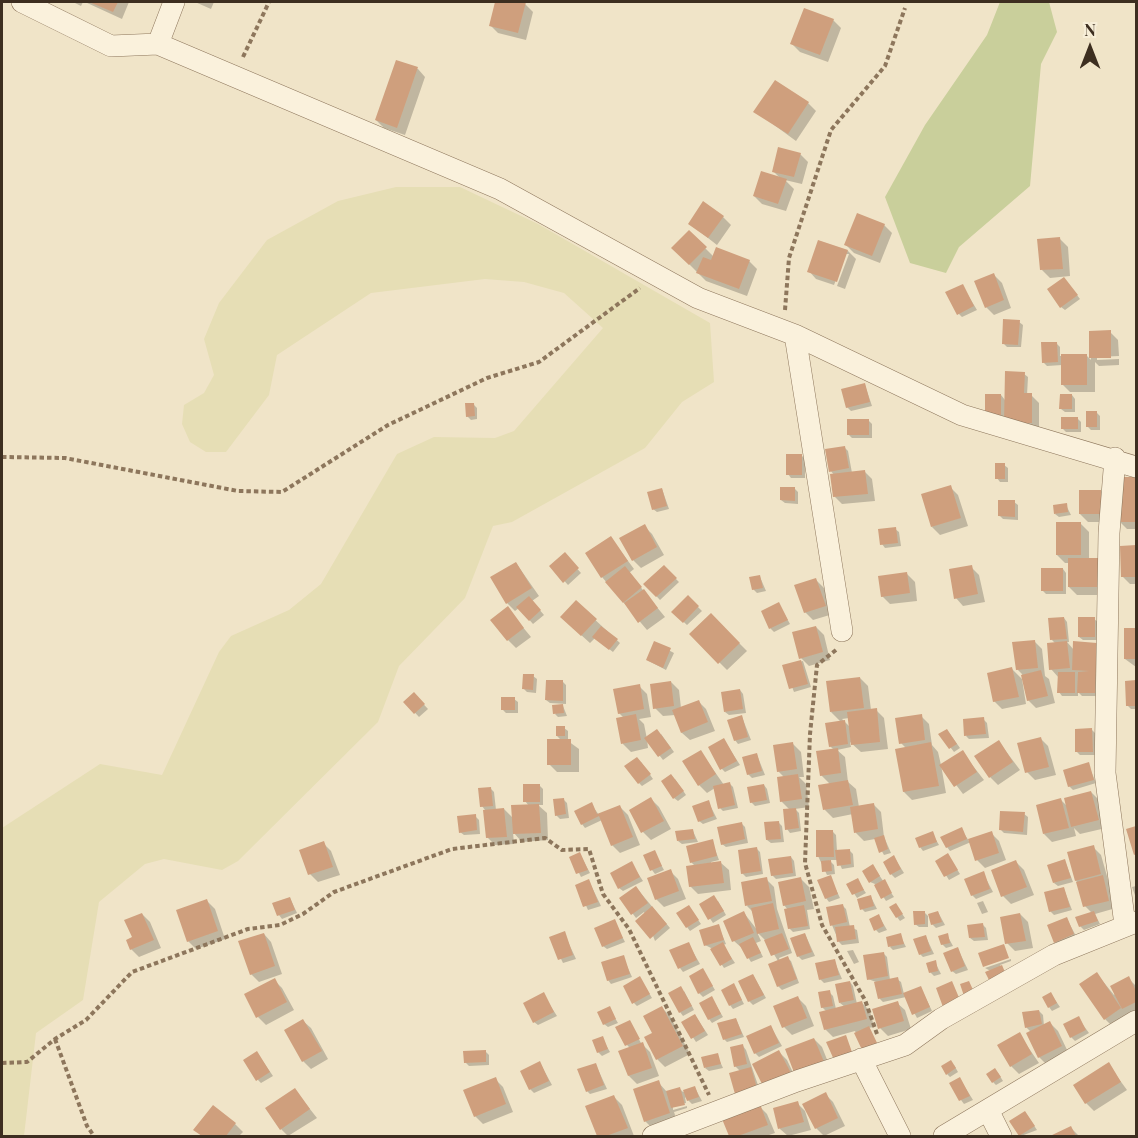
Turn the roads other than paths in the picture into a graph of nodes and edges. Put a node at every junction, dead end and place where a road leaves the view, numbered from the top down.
1 (22, 2) edge
2 (174, 2) edge
3 (158, 44) junction
4 (790, 333) junction
5 (1115, 458) junction
6 (1137, 467) edge
7 (842, 631) road end
8 (1131, 924) edge
9 (1137, 1021) edge
10 (861, 1059) junction
11 (988, 1110) junction
12 (653, 1137) edge
13 (900, 1137) edge
14 (944, 1137) edge
15 (1001, 1137) edge

1 - 3 street
2 - 3 street
3 - 4 street
4 - 5 street
4 - 7 street
5 - 6 street
5 - 8 street
8 - 10 street
9 - 11 street
10 - 12 street
10 - 13 street
11 - 14 street
11 - 15 street

